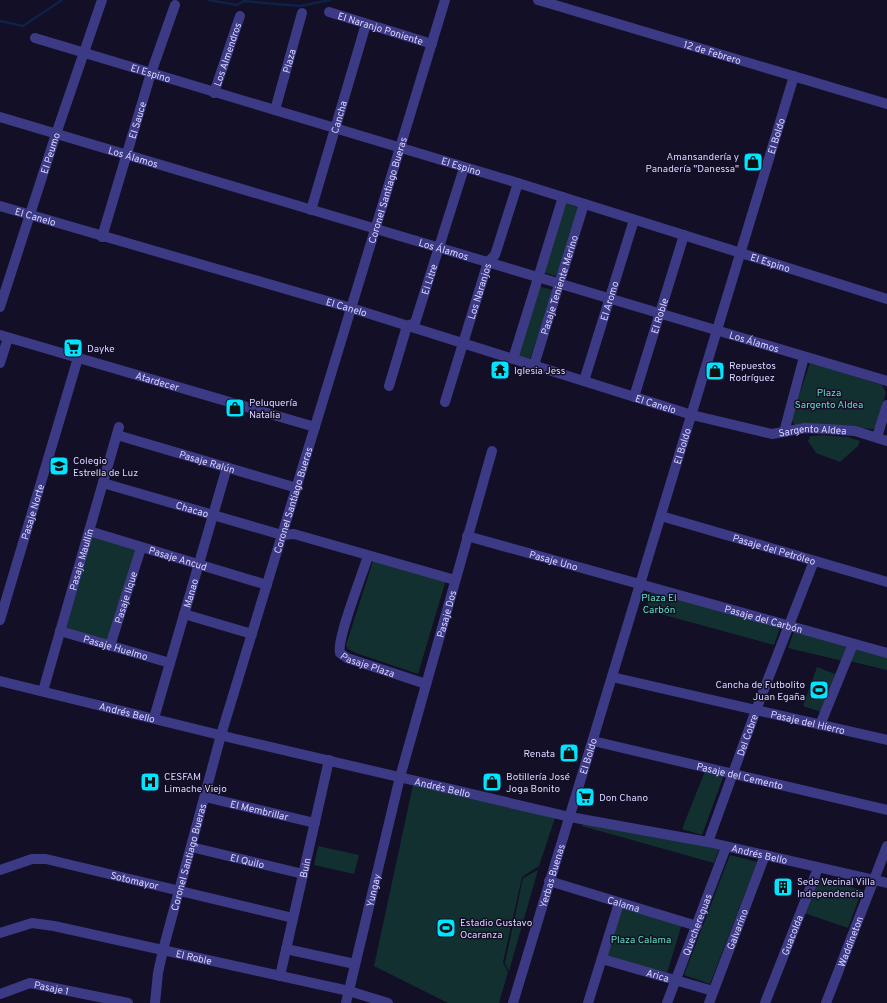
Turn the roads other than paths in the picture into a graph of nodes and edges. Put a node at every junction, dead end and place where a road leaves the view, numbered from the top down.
1 (102, 0) edge
2 (445, 0) edge
3 (538, 0) edge
4 (175, 5) dead end
5 (329, 12) dead end
6 (302, 13) dead end
7 (240, 16) dead end
8 (366, 24) junction
9 (35, 38) dead end
10 (432, 44) junction
11 (85, 53) junction
12 (151, 73) junction
13 (794, 76) junction
14 (214, 93) junction
15 (887, 104) edge
16 (275, 110) junction
17 (0, 117) edge
18 (334, 128) junction
19 (56, 134) junction
20 (400, 148) junction
21 (126, 155) junction
22 (464, 168) junction
23 (518, 183) junction
24 (563, 198) junction
25 (584, 204) junction
26 (0, 206) edge
27 (311, 210) junction
28 (29, 216) junction
29 (634, 220) junction
30 (375, 229) junction
31 (684, 235) junction
32 (102, 237) junction
33 (438, 248) junction
34 (741, 253) junction
35 (488, 262) junction
36 (0, 269) edge
37 (10, 273) junction
38 (538, 277) junction
39 (559, 284) junction
40 (610, 298) junction
41 (887, 299) edge
42 (0, 307) edge
43 (351, 308) junction
44 (660, 313) junction
45 (407, 326) junction
46 (717, 330) junction
47 (4, 336) edge
48 (464, 343) junction
49 (804, 356) junction
50 (78, 358) junction
51 (513, 359) junction
52 (0, 363) edge
53 (534, 365) junction
54 (584, 381) junction
55 (887, 381) edge
56 (389, 386) dead end
57 (634, 397) junction
58 (445, 402) dead end
59 (887, 405) edge
60 (692, 415) junction
61 (315, 427) junction
62 (118, 431) joint
63 (784, 432) junction
64 (877, 437) junction
65 (887, 441) edge
66 (492, 451) dead end
67 (227, 467) junction
68 (103, 483) junction
69 (297, 488) junction
70 (213, 515) junction
71 (661, 516) junction
72 (89, 531) junction
73 (282, 535) junction
74 (467, 536) junction
75 (141, 548) junction
76 (368, 556) junction
77 (814, 561) junction
78 (198, 565) junction
79 (455, 580) junction
80 (887, 582) edge
81 (641, 584) junction
82 (267, 585) junction
83 (184, 614) junction
84 (0, 620) edge
85 (789, 626) junction
86 (60, 631) junction
87 (252, 634) junction
88 (852, 644) junction
89 (110, 646) junction
90 (887, 653) edge
91 (170, 663) junction
92 (612, 677) junction
93 (0, 681) edge
94 (426, 684) junction
95 (43, 691) junction
96 (756, 710) junction
97 (154, 718) junction
98 (820, 725) junction
99 (221, 735) junction
100 (887, 740) edge
101 (593, 741) junction
102 (329, 760) junction
103 (732, 774) junction
104 (400, 777) junction
105 (204, 797) junction
106 (887, 810) edge
107 (570, 817) junction
108 (315, 822) junction
109 (708, 842) junction
110 (726, 846) junction
111 (887, 846) edge
112 (191, 847) junction
113 (765, 855) junction
114 (818, 868) junction
115 (0, 870) edge
116 (303, 874) junction
117 (874, 880) junction
118 (549, 881) junction
119 (887, 883) edge
120 (179, 891) junction
121 (620, 903) junction
122 (293, 918) junction
123 (698, 926) junction
124 (0, 934) edge
125 (286, 949) junction
126 (163, 950) junction
127 (602, 959) junction
128 (355, 964) junction
129 (280, 976) junction
130 (677, 979) junction
131 (349, 991) junction
132 (713, 991) junction
133 (0, 994) edge
134 (128, 1003) edge
135 (155, 1003) edge
136 (346, 1003) edge
137 (388, 1003) edge
138 (513, 1003) edge
139 (588, 1003) edge
140 (667, 1003) edge
141 (709, 1003) edge
142 (764, 1003) edge
143 (826, 1003) edge

1 - 11 street, El Peumo
2 - 10 street, Coronel Santiago Bueras
3 - 13 street, 12 de Febrero
4 - 12 street, El Sauce
5 - 8 street, El Naranjo Poniente
6 - 16 street, Plaza
7 - 14 street, Los Almendros
8 - 10 street, El Naranjo Poniente
8 - 18 street, Cancha
9 - 11 street, El Espino
10 - 20 street, Coronel Santiago Bueras
11 - 12 street, El Espino
11 - 19 street, El Peumo
12 - 14 street, El Espino
12 - 21 street, El Sauce
13 - 15 street, 12 de Febrero
13 - 34 street, El Boldo
14 - 16 street, El Espino
16 - 18 street, El Espino
17 - 19 street, Los Álamos
18 - 20 street, El Espino
18 - 27 street, Cancha
19 - 21 street, Los Álamos
19 - 28 street, El Peumo
20 - 22 street, El Espino
20 - 30 street, Coronel Santiago Bueras
21 - 27 street, Los Álamos
21 - 32 street, El Sauce
22 - 23 street, El Espino
22 - 33 street, El Litre
23 - 24 street, El Espino
23 - 35 street, Los Naranjos
24 - 25 street, El Espino
24 - 38 street
25 - 29 street, El Espino
25 - 39 street, Pasaje Teniente Merino
26 - 28 street, El Canelo
27 - 30 street, Los Álamos
28 - 32 street, El Canelo
28 - 37 street, El Peumo
29 - 31 street, El Espino
29 - 40 street, El Aromo
30 - 33 street, Los Álamos
30 - 43 street, Coronel Santiago Bueras
31 - 34 street, El Espino
31 - 44 street, El Roble
32 - 43 street, El Canelo
33 - 35 street, Los Álamos
33 - 45 street, El Litre
34 - 41 street, El Espino
34 - 46 street, El Boldo
35 - 38 street, Los Álamos
35 - 48 street, Los Naranjos
36 - 37 street
37 - 42 street, El Peumo
38 - 39 street, Los Álamos
38 - 51 street
39 - 40 street, Los Álamos
39 - 53 street, Pasaje Teniente Merino
40 - 44 street, Los Álamos
40 - 54 street, El Aromo
43 - 45 street, El Canelo
43 - 61 street, Coronel Santiago Bueras
44 - 46 street, Los Álamos
44 - 57 street, El Roble
45 - 48 street, El Canelo
45 - 56 street, El Litre
46 - 49 street, Los Álamos
46 - 60 street, El Boldo
47 - 50 street, Atardecer
47 - 52 street
48 - 51 street, El Canelo
48 - 58 street, Los Naranjos
49 - 55 street, Los Álamos
49 - 63 street
50 - 61 street, Atardecer
50 - 84 street, Pasaje Norte
51 - 53 street, El Canelo
53 - 54 street, El Canelo
54 - 57 street, El Canelo
57 - 60 street, El Canelo
59 - 64 street
60 - 63 street, Sargento Aldea
60 - 71 street, El Boldo
61 - 69 street, Coronel Santiago Bueras
62 - 67 street, Pasaje Ralún
62 - 68 street, Pasaje Maullín
63 - 64 street, Sargento Aldea
64 - 65 street, Sargento Aldea
66 - 74 street, Pasaje Dos
67 - 69 street, Pasaje Ralún
67 - 70 street, Manao
68 - 70 street, Chacao
68 - 72 street, Pasaje Maullín
69 - 73 street, Coronel Santiago Bueras
70 - 73 street, Chacao
70 - 78 street, Manao
71 - 77 street, Pasaje del Petróleo
71 - 81 street, El Boldo
72 - 75 street, Pasaje Ancud
72 - 86 street, Pasaje Maullín
73 - 76 street
73 - 82 street, Coronel Santiago Bueras
74 - 79 street, Pasaje Dos
74 - 81 street, Pasaje Uno
75 - 78 street, Pasaje Ancud
75 - 89 street, Pasaje Ilque
76 - 79 street
76 - 94 street, Pasaje Plaza
77 - 80 street, Pasaje del Petróleo
77 - 85 street, Del Cobre
78 - 82 street, Pasaje Ancud
78 - 83 street, Manao
79 - 94 street, Pasaje Dos
81 - 85 street, Pasaje del Carbón
81 - 92 street, El Boldo
82 - 87 street, Coronel Santiago Bueras
83 - 87 street
83 - 91 street, Manao
85 - 88 street, Pasaje del Carbón
85 - 96 street, Del Cobre
86 - 89 street, Pasaje Huelmo
86 - 95 street, Pasaje Maullín
87 - 99 street, Coronel Santiago Bueras
88 - 90 street, Pasaje del Carbón
88 - 98 street
89 - 91 street, Pasaje Huelmo
91 - 97 street, Manao
92 - 96 street, Pasaje del Hierro
92 - 101 street, El Boldo
93 - 95 street, Andrés Bello
94 - 104 street, Pasaje Dos
95 - 97 street, Andrés Bello
96 - 98 street, Pasaje del Hierro
96 - 103 street, Del Cobre
97 - 99 street, Andrés Bello
98 - 100 street, Pasaje del Hierro
99 - 102 street, Andrés Bello
99 - 105 street, Coronel Santiago Bueras
101 - 103 street, Pasaje del Cemento
101 - 107 street, El Boldo
102 - 104 street, Andrés Bello
102 - 108 street, Buin
103 - 106 street, Pasaje del Cemento
103 - 109 street, Del Cobre
104 - 107 street, Andrés Bello
104 - 128 street, Yungay
105 - 108 street, El Membrillar
105 - 112 street, Coronel Santiago Bueras
107 - 109 street, Andrés Bello
107 - 118 street, Yerbas Buenas
108 - 116 street, Buin
109 - 110 street, Andrés Bello
110 - 113 street, Andrés Bello
110 - 123 street, Quechereguas
111 - 117 street, Waddineton
112 - 116 street, El Quilo
112 - 120 street, Coronel Santiago Bueras
113 - 114 street, Andrés Bello
113 - 132 street, Galvarino
114 - 117 street, Andrés Bello
114 - 142 street, Guacolda
115 - 120 street, Sotomayor
116 - 122 street, Buin
117 - 119 street, Andrés Bello
117 - 143 street, Waddineton
118 - 121 street, Calama
118 - 138 street, Yerbas Buenas
120 - 122 street, Sotomayor
120 - 126 street, Coronel Santiago Bueras
121 - 123 street, Calama
121 - 127 street
122 - 125 street, Buin
123 - 130 street, Quechereguas
124 - 126 street, El Roble
125 - 128 street
125 - 129 street, Buin
126 - 129 street, El Roble
126 - 135 street, Coronel Santiago Bueras
127 - 130 street, Arica
127 - 139 street
128 - 131 street, Yungay
129 - 131 street, El Roble
130 - 132 street, Arica
130 - 140 street, Quechereguas
131 - 136 street, Yungay
131 - 137 street, El Roble
132 - 141 street, Galvarino
133 - 134 street, Pasaje 1

